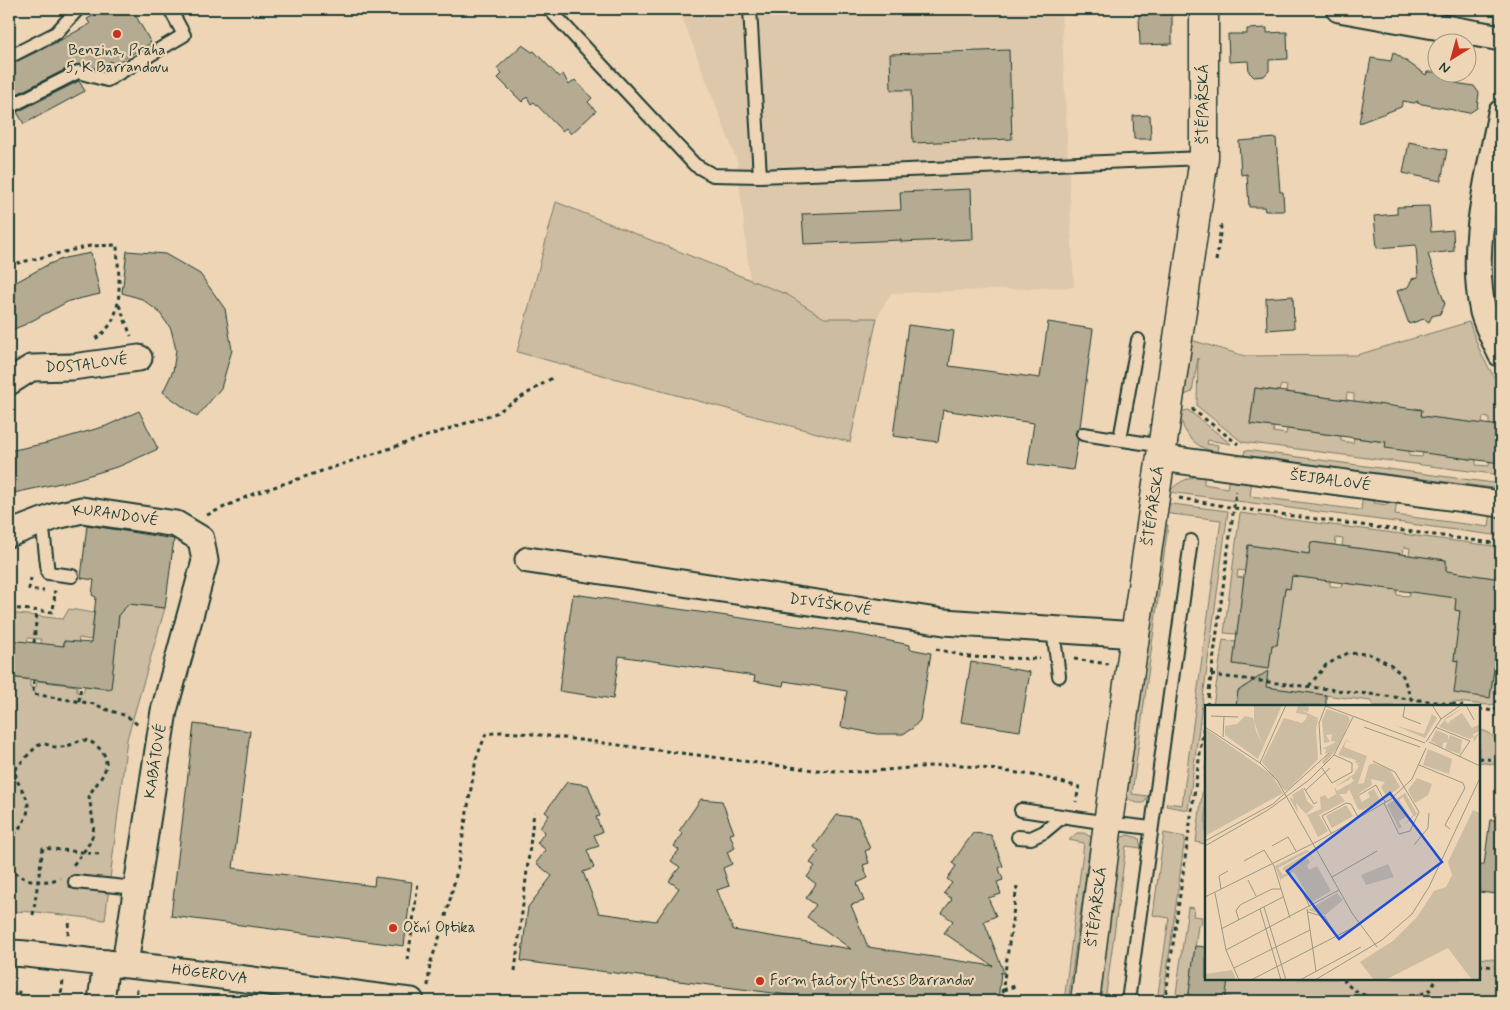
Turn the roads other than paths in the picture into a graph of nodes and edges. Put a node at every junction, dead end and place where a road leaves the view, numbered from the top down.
1 (78, 9) edge
2 (170, 9) edge
3 (750, 9) edge
4 (1204, 9) edge
5 (1339, 9) edge
6 (551, 11) dead end
7 (1501, 38) edge
8 (9, 57) edge
9 (9, 107) edge
10 (1501, 113) edge
11 (1204, 158) junction
12 (760, 176) junction
13 (1138, 340) dead end
14 (1501, 354) edge
15 (140, 358) road end
16 (9, 382) edge
17 (1083, 434) dead end
18 (1120, 439) junction
19 (1162, 452) junction
20 (1501, 504) edge
21 (42, 521) junction
22 (9, 534) edge
23 (1191, 541) dead end
24 (528, 560) dead end
25 (205, 561) joint
26 (72, 576) dead end
27 (1053, 630) junction
28 (1136, 636) junction
29 (1059, 676) dead end
30 (1022, 810) dead end
31 (1062, 817) junction
32 (1108, 823) junction
33 (1151, 828) junction
34 (1018, 837) dead end
35 (70, 879) road end
36 (136, 888) junction
37 (9, 953) edge
38 (115, 963) junction
39 (101, 1001) edge
40 (411, 1001) edge
41 (1085, 1001) edge
42 (1128, 1001) edge

1 - 8 lane
2 - 9 lane
3 - 12 lane
4 - 11 street, ŠTĚPAŘSKÁ
5 - 7 street
6 - 12 lane
10 - 14 street
11 - 12 lane
11 - 19 street, ŠTĚPAŘSKÁ
13 - 18 lane
15 - 16 street, DOSTALOVÉ
17 - 18 lane
18 - 19 lane
19 - 20 street, ŠEJBALOVÉ
19 - 28 street, ŠTĚPAŘSKÁ
21 - 22 street, KURANDOVÉ
21 - 25 street, KURANDOVÉ
21 - 26 lane
23 - 33 lane
24 - 27 street, DIVÍŠKOVÉ
25 - 36 street, KABÁTOVÉ
27 - 28 street, DIVÍŠKOVÉ
27 - 29 lane
28 - 32 street, ŠTĚPAŘSKÁ
30 - 31 lane
31 - 32 lane
31 - 34 lane
32 - 33 lane
32 - 41 street, ŠTĚPAŘSKÁ
33 - 42 lane
35 - 36 lane
36 - 38 street, KABÁTOVÉ
37 - 38 street, HÖGEROVA
38 - 39 street, KABÁTOVÉ
38 - 40 street, HÖGEROVA

